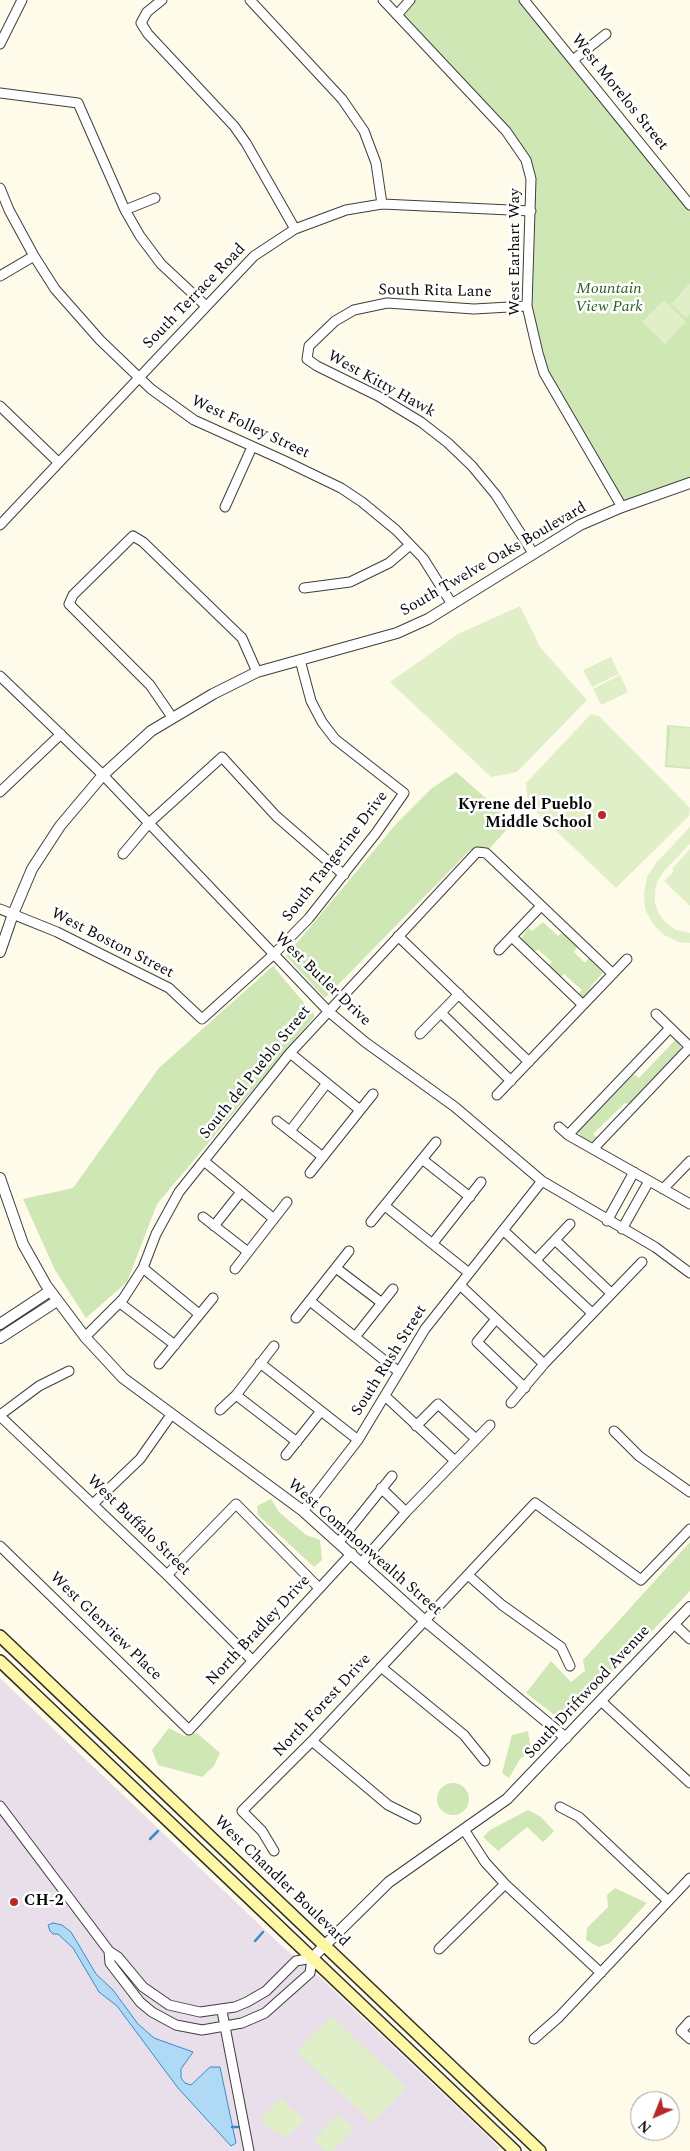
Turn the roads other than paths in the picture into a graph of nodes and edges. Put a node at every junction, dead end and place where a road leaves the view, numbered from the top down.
1 (10, 0) edge
2 (162, 0) edge
3 (250, 0) edge
4 (383, 0) edge
5 (410, 0) edge
6 (524, 0) edge
7 (20, 3) edge
8 (397, 15) junction
9 (606, 34) dead end
10 (0, 44) edge
11 (573, 60) junction
12 (0, 92) edge
13 (0, 188) edge
14 (155, 198) dead end
15 (382, 204) junction
16 (690, 205) edge
17 (125, 210) junction
18 (531, 211) junction
19 (295, 229) junction
20 (34, 256) junction
21 (0, 276) edge
22 (206, 306) junction
23 (527, 306) junction
24 (307, 358) joint
25 (139, 377) junction
26 (0, 406) edge
27 (252, 447) junction
28 (58, 462) junction
29 (690, 483) edge
30 (225, 507) dead end
31 (622, 507) junction
32 (0, 525) edge
33 (410, 545) junction
34 (533, 553) junction
35 (304, 588) dead end
36 (452, 604) junction
37 (300, 660) junction
38 (257, 672) junction
39 (0, 676) edge
40 (172, 717) junction
41 (61, 734) junction
42 (103, 774) junction
43 (0, 792) edge
44 (149, 823) junction
45 (123, 854) dead end
46 (344, 875) junction
47 (541, 906) junction
48 (0, 909) edge
49 (13, 914) junction
50 (398, 936) junction
51 (512, 937) junction
52 (499, 950) dead end
53 (0, 952) edge
54 (273, 955) junction
55 (628, 959) dead end
56 (613, 974) junction
57 (459, 994) junction
58 (583, 1006) junction
59 (328, 1011) junction
60 (441, 1013) junction
61 (656, 1014) dead end
62 (202, 1019) joint
63 (670, 1028) junction
64 (420, 1034) dead end
65 (690, 1047) edge
66 (290, 1053) junction
67 (529, 1062) junction
68 (511, 1081) junction
69 (327, 1083) junction
70 (373, 1094) dead end
71 (497, 1096) dead end
72 (360, 1110) junction
73 (277, 1120) dead end
74 (559, 1127) dead end
75 (290, 1131) junction
76 (568, 1135) junction
77 (436, 1142) dead end
78 (593, 1149) junction
79 (323, 1157) junction
80 (422, 1159) junction
81 (204, 1161) junction
82 (690, 1161) edge
83 (310, 1173) dead end
84 (642, 1176) junction
85 (0, 1180) edge
86 (542, 1181) junction
87 (481, 1182) dead end
88 (663, 1189) junction
89 (241, 1192) junction
90 (470, 1196) junction
91 (287, 1202) dead end
92 (689, 1203) edge
93 (385, 1206) junction
94 (203, 1217) dead end
95 (274, 1219) junction
96 (607, 1221) junction
97 (371, 1222) dead end
98 (570, 1224) dead end
99 (214, 1226) junction
100 (622, 1229) junction
101 (503, 1230) junction
102 (554, 1240) junction
103 (433, 1244) junction
104 (349, 1251) dead end
105 (248, 1252) junction
106 (536, 1260) junction
107 (642, 1262) dead end
108 (143, 1268) junction
109 (336, 1268) junction
110 (235, 1269) dead end
111 (470, 1273) junction
112 (690, 1273) edge
113 (460, 1285) junction
114 (393, 1289) dead end
115 (50, 1291) junction
116 (611, 1293) junction
117 (213, 1298) dead end
118 (56, 1301) junction
119 (310, 1302) junction
120 (120, 1303) junction
121 (382, 1303) junction
122 (592, 1313) junction
123 (200, 1314) junction
124 (296, 1318) dead end
125 (496, 1319) junction
126 (0, 1324) edge
127 (84, 1337) junction
128 (355, 1337) junction
129 (0, 1338) edge
130 (174, 1345) junction
131 (274, 1346) dead end
132 (260, 1363) junction
133 (159, 1364) dead end
134 (544, 1364) junction
135 (69, 1371) dead end
136 (399, 1372) junction
137 (525, 1388) junction
138 (236, 1395) junction
139 (385, 1396) junction
140 (510, 1403) dead end
141 (220, 1410) dead end
142 (321, 1411) junction
143 (171, 1415) junction
144 (0, 1416) edge
145 (416, 1426) junction
146 (490, 1426) dead end
147 (614, 1431) dead end
148 (476, 1439) junction
149 (358, 1440) junction
150 (296, 1442) junction
151 (286, 1455) dead end
152 (454, 1460) junction
153 (392, 1476) dead end
154 (381, 1488) junction
155 (690, 1492) edge
156 (93, 1504) junction
157 (303, 1511) junction
158 (406, 1512) junction
159 (690, 1529) edge
160 (340, 1542) junction
161 (0, 1546) edge
162 (352, 1553) junction
163 (362, 1562) junction
164 (167, 1575) junction
165 (468, 1575) junction
166 (319, 1588) junction
167 (690, 1607) edge
168 (424, 1620) junction
169 (674, 1624) junction
170 (0, 1636) edge
171 (690, 1639) edge
172 (252, 1660) junction
173 (0, 1661) edge
174 (570, 1666) dead end
175 (381, 1667) junction
176 (602, 1701) junction
177 (189, 1730) joint
178 (566, 1738) junction
179 (312, 1741) junction
180 (485, 1761) dead end
181 (690, 1783) edge
182 (0, 1806) edge
183 (560, 1807) dead end
184 (416, 1819) dead end
185 (465, 1831) junction
186 (274, 1851) dead end
187 (690, 1878) edge
188 (505, 1884) junction
189 (668, 1901) junction
190 (324, 1946) junction
191 (439, 1949) dead end
192 (109, 1950) junction
193 (312, 1958) junction
194 (601, 1973) junction
195 (222, 2010) junction
196 (690, 2021) edge
197 (226, 2028) junction
198 (534, 2039) dead end
199 (690, 2039) edge
200 (249, 2151) edge
201 (515, 2151) edge
202 (540, 2151) edge

1 - 7 street
2 - 19 street
3 - 15 street
4 - 8 street, West Earhart Way
5 - 8 street
6 - 11 street, West Morelos Street
7 - 10 street
8 - 18 street, West Earhart Way
9 - 11 street
11 - 16 street, West Morelos Street
12 - 17 street
13 - 20 street, West Folley Street
14 - 17 street
15 - 18 street, South Terrace Road
15 - 19 street, South Terrace Road
17 - 22 street
18 - 23 street, West Earhart Way
19 - 22 street, South Terrace Road
20 - 21 street
20 - 25 street, West Folley Street
22 - 25 street, South Terrace Road
23 - 24 street, South Rita Lane
23 - 31 street, West Earhart Way
24 - 34 street, West Kitty Hawk
25 - 27 street, West Folley Street
25 - 28 street, South Terrace Road
26 - 28 street
27 - 30 street
27 - 33 street, West Folley Street
28 - 32 street, South Terrace Road
29 - 31 street, South Twelve Oaks Boulevard
31 - 34 street, South Twelve Oaks Boulevard
33 - 35 street
33 - 36 street, West Folley Street
34 - 36 street, South Twelve Oaks Boulevard
36 - 37 street, South Twelve Oaks Boulevard
37 - 38 street, South Twelve Oaks Boulevard
37 - 46 street, South Tangerine Drive
38 - 40 street, South Twelve Oaks Boulevard
38 - 40 street
39 - 41 street, West Butler Drive
40 - 42 street, South Twelve Oaks Boulevard
41 - 42 street, West Butler Drive
41 - 43 street
42 - 44 street, West Butler Drive
42 - 49 street, South Twelve Oaks Boulevard
44 - 45 street
44 - 46 street
44 - 54 street, West Butler Drive
46 - 54 street, South Tangerine Drive
47 - 50 street, South del Pueblo Street
47 - 51 street
47 - 56 street
48 - 49 street, West Boston Street
49 - 53 street, South Twelve Oaks Boulevard
49 - 62 street, West Boston Street
50 - 57 street
50 - 59 street, South del Pueblo Street
51 - 52 street
51 - 58 street
54 - 59 street, West Butler Drive
54 - 62 street, South Tangerine Drive
55 - 56 street
56 - 58 street
57 - 60 street
57 - 67 street
58 - 67 street
59 - 66 street, South del Pueblo Street
59 - 86 street, West Butler Drive
60 - 64 street
60 - 68 street
61 - 63 street
63 - 65 street
63 - 76 street
65 - 78 street
66 - 69 street
66 - 81 street, South del Pueblo Street
67 - 68 street
68 - 71 street
69 - 72 street
69 - 75 street
70 - 72 street
72 - 79 street
73 - 75 street
74 - 76 street
75 - 79 street
76 - 78 street
77 - 80 street
78 - 84 street
79 - 83 street
80 - 90 street
80 - 93 street
81 - 89 street
81 - 108 street, South del Pueblo Street
82 - 88 street
84 - 88 street
84 - 96 street
84 - 100 street
85 - 115 street
86 - 96 street, West Butler Drive
86 - 101 street, South Rush Street
87 - 90 street
88 - 92 street
89 - 95 street
89 - 99 street
90 - 103 street
91 - 95 street
93 - 97 street
93 - 103 street
94 - 99 street
95 - 105 street
96 - 100 street, West Butler Drive
98 - 102 street
99 - 105 street
100 - 112 street, West Butler Drive
101 - 106 street
101 - 111 street, South Rush Street
102 - 106 street
102 - 116 street
103 - 111 street
104 - 109 street
105 - 110 street
106 - 122 street
107 - 116 street
108 - 120 street, South del Pueblo Street
108 - 123 street
109 - 119 street
109 - 121 street
111 - 113 street, South Rush Street
113 - 125 street
113 - 136 street, South Rush Street
114 - 121 street
115 - 118 street
115 - 126 street
116 - 122 street
117 - 123 street
118 - 127 street, West Commonwealth Street
118 - 129 street
119 - 124 street
119 - 128 street
120 - 127 street, South del Pueblo Street
120 - 130 street
121 - 128 street
122 - 134 street
123 - 130 street
125 - 134 street
125 - 137 street
127 - 143 street, West Commonwealth Street
128 - 136 street
130 - 133 street
131 - 132 street
132 - 138 street
132 - 142 street
134 - 137 street
135 - 144 street
136 - 139 street, South Rush Street
137 - 140 street
138 - 141 street
138 - 150 street
139 - 145 street
139 - 149 street, South Rush Street
142 - 149 street
142 - 150 street
143 - 156 street
143 - 157 street, West Commonwealth Street
144 - 156 street, West Buffalo Street
145 - 148 street
145 - 152 street
146 - 148 street
147 - 155 street
148 - 152 street
149 - 157 street, South Rush Street
150 - 151 street
152 - 158 street
153 - 154 street
154 - 158 street
154 - 160 street
156 - 164 street, West Buffalo Street
157 - 160 street, West Commonwealth Street
158 - 163 street
159 - 165 street, North Forest Drive
160 - 162 street, West Commonwealth Street
161 - 177 street, West Glenview Place
162 - 163 street, West Commonwealth Street
162 - 166 street, North Bradley Drive
163 - 168 street, West Commonwealth Street
164 - 166 street
164 - 172 street, West Buffalo Street
165 - 168 street, North Forest Drive
165 - 174 street
166 - 172 street, North Bradley Drive
167 - 169 street, South Driftwood Avenue
168 - 175 street, North Forest Drive
168 - 178 street, West Commonwealth Street
169 - 171 street
169 - 176 street, South Driftwood Avenue
170 - 190 main road, West Chandler Boulevard
172 - 177 street, North Bradley Drive
173 - 193 main road, West Chandler Boulevard
175 - 179 street, North Forest Drive
175 - 180 street
176 - 178 street, South Driftwood Avenue
176 - 181 street
178 - 185 street, South Driftwood Avenue
179 - 184 street
179 - 186 street, North Forest Drive
182 - 192 street
183 - 189 street
185 - 188 street
185 - 190 street, South Driftwood Avenue
187 - 189 street
188 - 191 street
188 - 194 street
189 - 194 street
190 - 193 street, South Driftwood Avenue
190 - 202 main road, West Chandler Boulevard
192 - 195 street
192 - 197 street
193 - 195 street
193 - 197 street
193 - 201 main road, West Chandler Boulevard
194 - 198 street
195 - 197 street
196 - 199 street
197 - 200 street

